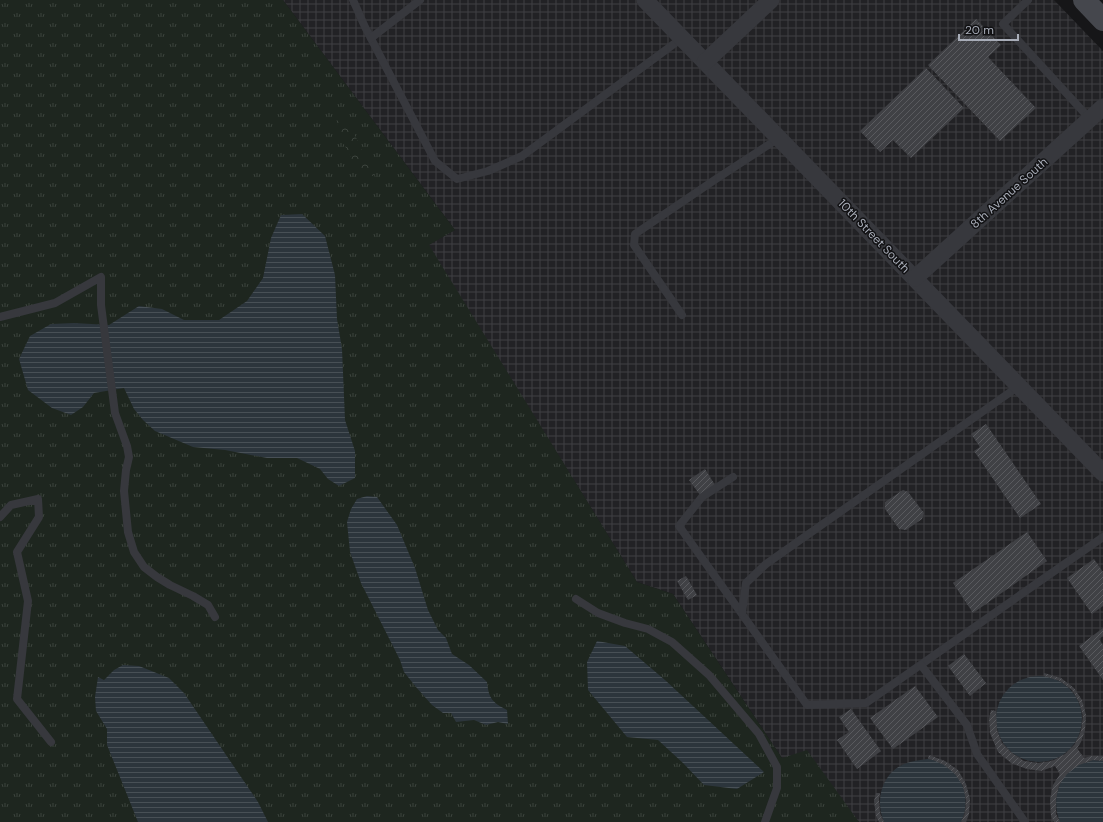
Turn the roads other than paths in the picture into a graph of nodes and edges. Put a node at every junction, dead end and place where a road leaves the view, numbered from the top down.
1 (353, 0) edge
2 (420, 0) edge
3 (645, 0) edge
4 (1028, 0) edge
5 (1084, 0) edge
6 (766, 1) edge
7 (1103, 20) edge
8 (370, 38) junction
9 (682, 38) junction
10 (705, 62) junction
11 (1103, 107) edge
12 (1090, 119) junction
13 (779, 138) junction
14 (915, 278) junction
15 (682, 315) dead end
16 (0, 317) edge
17 (1019, 386) junction
18 (1103, 473) edge
19 (733, 477) dead end
20 (0, 517) edge
21 (1103, 537) edge
22 (576, 599) dead end
23 (742, 613) junction
24 (216, 617) dead end
25 (921, 664) junction
26 (51, 742) dead end
27 (765, 822) edge
28 (1025, 822) edge

1 - 8 lane
2 - 8 lane
3 - 9 street, 10th Street South
4 - 12 lane
5 - 7 street
6 - 10 street
8 - 9 lane
9 - 10 street, 10th Street South
10 - 13 street, 10th Street South
11 - 12 street, 8th Avenue South
12 - 14 street, 8th Avenue South
13 - 14 street, 10th Street South
13 - 15 lane
14 - 17 street, 10th Street South
16 - 24 lane
17 - 18 street, 10th Street South
17 - 23 lane
19 - 23 lane
20 - 26 lane
21 - 25 lane
22 - 27 lane
23 - 25 lane
25 - 28 lane

